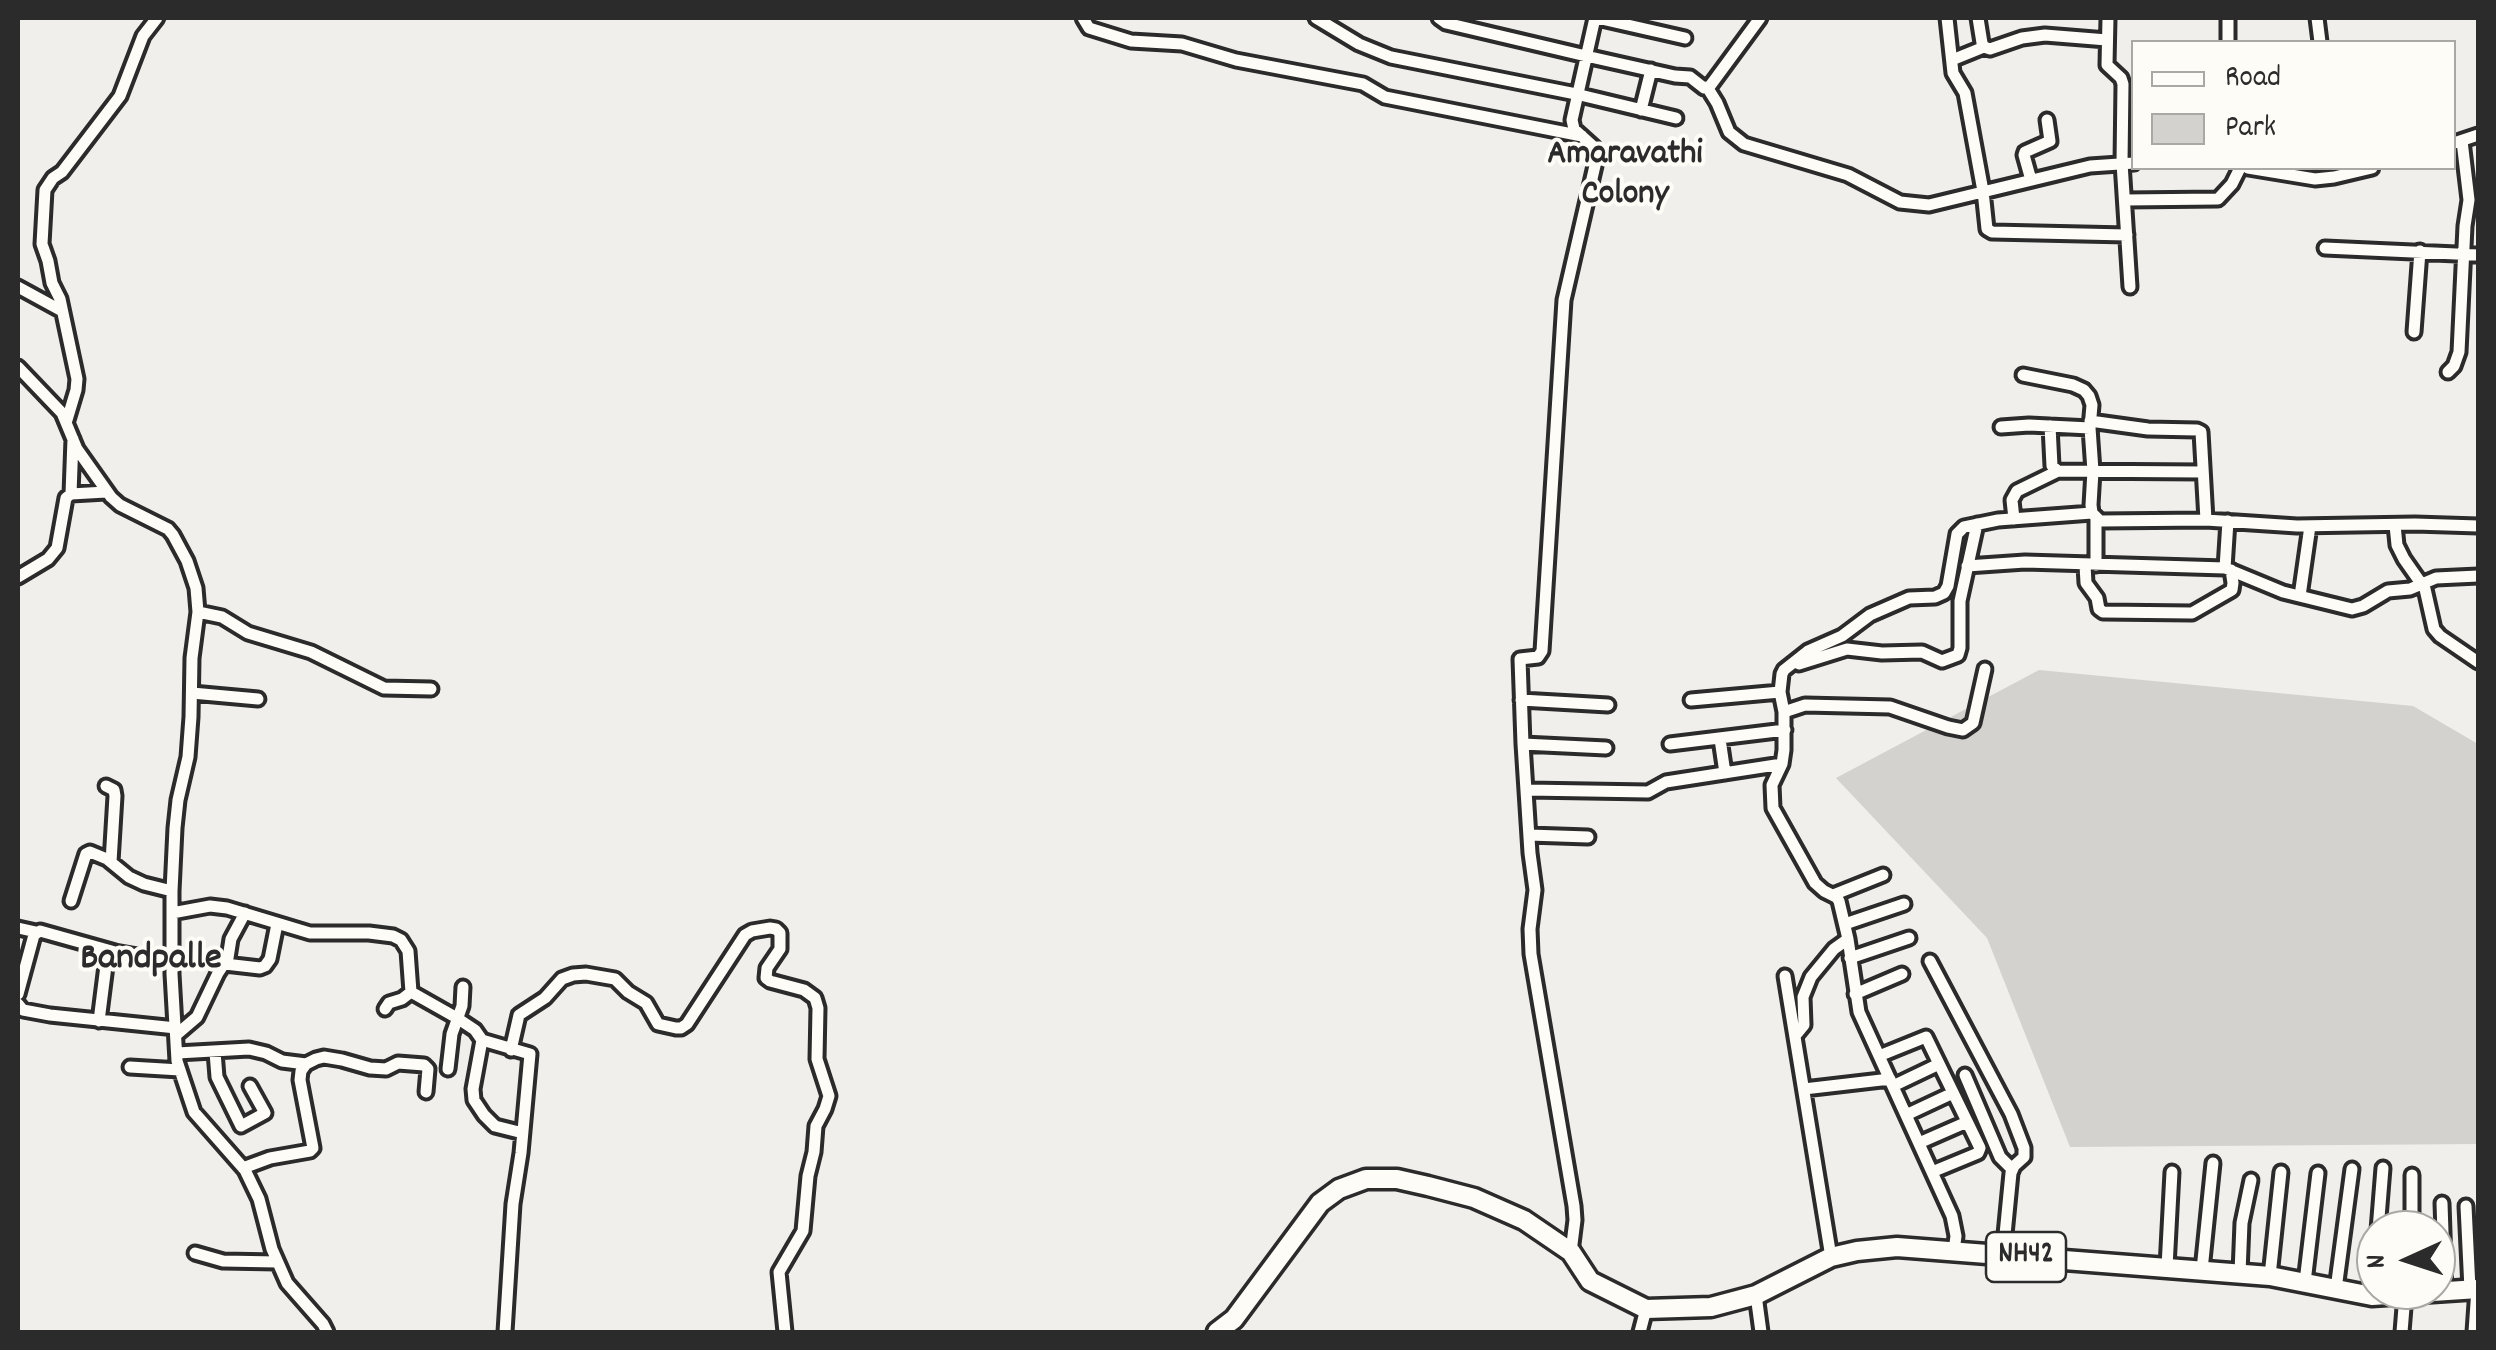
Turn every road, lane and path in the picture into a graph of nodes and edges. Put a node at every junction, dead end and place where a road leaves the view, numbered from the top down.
1 (157, 18) edge
2 (1084, 18) edge
3 (1316, 18) edge
4 (1439, 18) edge
5 (1596, 18) edge
6 (1760, 18) edge
7 (1947, 18) edge
8 (1978, 18) edge
9 (2108, 18) edge
10 (1685, 38) dead end
11 (2107, 40) junction
12 (1984, 47) junction
13 (1586, 56) junction
14 (1952, 60) junction
15 (1652, 70) junction
16 (1707, 87) junction
17 (1576, 94) junction
18 (2128, 94) edge
19 (1641, 110) junction
20 (1676, 118) dead end
21 (2047, 120) dead end
22 (2128, 130) edge
23 (2478, 135) edge
24 (1582, 136) junction
25 (2458, 142) edge
26 (2128, 163) edge
27 (2239, 170) edge
28 (2258, 170) edge
29 (2353, 170) edge
30 (2325, 173) edge
31 (2032, 180) junction
32 (1982, 191) junction
33 (2125, 200) junction
34 (2127, 234) junction
35 (2325, 248) dead end
36 (2420, 251) junction
37 (2464, 254) junction
38 (2478, 254) edge
39 (18, 287) edge
40 (2130, 287) dead end
41 (62, 311) junction
42 (2414, 332) dead end
43 (18, 367) edge
44 (2448, 372) dead end
45 (2023, 376) dead end
46 (67, 420) junction
47 (2090, 424) junction
48 (2050, 426) junction
49 (2001, 427) dead end
50 (73, 439) junction
51 (2093, 471) junction
52 (2058, 472) junction
53 (2203, 472) junction
54 (106, 492) junction
55 (71, 494) junction
56 (2094, 516) junction
57 (2014, 519) junction
58 (2206, 520) junction
59 (2228, 521) junction
60 (1977, 524) junction
61 (2395, 524) junction
62 (2310, 526) junction
63 (2478, 526) edge
64 (2091, 565) junction
65 (1968, 566) junction
66 (2228, 568) junction
67 (2478, 576) edge
68 (18, 577) edge
69 (2423, 585) junction
70 (2300, 596) junction
71 (198, 612) junction
72 (2478, 662) edge
73 (1790, 665) junction
74 (1985, 670) dead end
75 (431, 689) dead end
76 (1780, 692) junction
77 (192, 693) junction
78 (258, 699) dead end
79 (1521, 700) junction
80 (1691, 700) dead end
81 (1608, 705) dead end
82 (1784, 712) junction
83 (1784, 730) junction
84 (1720, 739) junction
85 (1523, 744) junction
86 (1670, 744) dead end
87 (1606, 748) dead end
88 (1782, 764) junction
89 (1725, 772) junction
90 (106, 786) dead end
91 (1528, 790) junction
92 (1529, 835) junction
93 (1588, 837) dead end
94 (112, 862) junction
95 (1883, 875) dead end
96 (172, 891) junction
97 (1833, 895) junction
98 (71, 900) dead end
99 (1904, 904) dead end
100 (172, 913) junction
101 (245, 913) junction
102 (277, 924) junction
103 (1846, 924) junction
104 (18, 928) edge
105 (36, 932) junction
106 (1909, 938) dead end
107 (1848, 939) junction
108 (108, 950) junction
109 (1850, 958) junction
110 (172, 962) junction
111 (1930, 962) dead end
112 (225, 964) junction
113 (1902, 974) dead end
114 (1785, 976) dead end
115 (463, 987) dead end
116 (411, 992) junction
117 (18, 994) edge
118 (1854, 994) junction
119 (18, 1006) edge
120 (385, 1009) dead end
121 (457, 1018) junction
122 (99, 1021) junction
123 (176, 1032) junction
124 (1795, 1036) junction
125 (482, 1040) junction
126 (512, 1050) junction
127 (177, 1052) junction
128 (215, 1052) junction
129 (1879, 1056) junction
130 (306, 1064) junction
131 (1939, 1064) junction
132 (130, 1066) dead end
133 (448, 1068) dead end
134 (180, 1070) junction
135 (1964, 1075) dead end
136 (1891, 1082) junction
137 (250, 1086) dead end
138 (1804, 1089) junction
139 (426, 1092) dead end
140 (1953, 1093) junction
141 (1906, 1115) junction
142 (1966, 1122) junction
143 (523, 1133) junction
144 (1919, 1143) junction
145 (2213, 1163) dead end
146 (243, 1168) junction
147 (2383, 1168) dead end
148 (2012, 1169) junction
149 (2352, 1169) dead end
150 (1932, 1172) junction
151 (2172, 1172) dead end
152 (2281, 1172) dead end
153 (2318, 1173) dead end
154 (2412, 1175) dead end
155 (2251, 1180) dead end
156 (2442, 1202) dead end
157 (2466, 1206) dead end
158 (2380, 1210) edge
159 (2412, 1210) edge
160 (2442, 1210) edge
161 (1571, 1252) junction
162 (1954, 1252) junction
163 (195, 1253) dead end
164 (2003, 1255) junction
165 (1831, 1257) junction
166 (277, 1262) junction
167 (2167, 1267) junction
168 (2202, 1270) junction
169 (2240, 1272) junction
170 (2270, 1276) junction
171 (2305, 1282) junction
172 (2336, 1289) junction
173 (2475, 1289) edge
174 (2356, 1293) edge
175 (1756, 1296) junction
176 (1646, 1309) junction
177 (327, 1332) edge
178 (505, 1332) edge
179 (785, 1332) edge
180 (1217, 1332) edge
181 (1640, 1332) edge
182 (1762, 1332) edge
183 (2474, 1332) edge

1 - 41 street
2 - 24 street
3 - 17 street
4 - 13 street
5 - 10 street
5 - 13 street
6 - 16 street
7 - 14 street
8 - 12 street
9 - 11 street
11 - 12 street
11 - 18 street
12 - 14 street
13 - 15 street
13 - 17 street
14 - 32 street
15 - 16 street
15 - 19 street
16 - 32 street
17 - 19 street
17 - 24 street
18 - 22 street
19 - 20 street
21 - 31 street
22 - 26 street
23 - 25 street
24 - 79 street
25 - 37 street
26 - 31 street
26 - 33 street
27 - 33 street
28 - 30 street
29 - 30 street
31 - 32 street
32 - 34 street
33 - 34 street
34 - 40 street
35 - 36 street
36 - 37 street
36 - 42 street
37 - 38 street
37 - 44 street
39 - 41 street
41 - 46 street
43 - 46 street
45 - 47 street
46 - 50 street
47 - 48 street
47 - 51 street
47 - 53 street
48 - 49 street
48 - 52 street
50 - 54 street
50 - 55 street
51 - 52 street
51 - 53 street
51 - 56 street
52 - 57 street
53 - 58 street
54 - 55 street
54 - 71 street
55 - 68 street
56 - 57 street
56 - 58 street
56 - 64 street
57 - 60 street
58 - 59 street
59 - 62 street
59 - 66 street
60 - 65 street
60 - 73 street
61 - 62 street
61 - 63 street
61 - 69 street
62 - 70 street
64 - 65 street
64 - 66 street
64 - 66 street
65 - 73 street
66 - 70 street
67 - 69 street
69 - 70 street
69 - 72 street
71 - 75 street
71 - 77 street
73 - 76 street
74 - 82 street
76 - 80 street
76 - 82 street
77 - 78 street
77 - 96 street
79 - 81 street
79 - 85 street
82 - 83 street
83 - 84 street
83 - 88 street
84 - 86 street
84 - 89 street
85 - 87 street
85 - 91 street
88 - 89 street
88 - 97 street
89 - 91 street
90 - 94 street
91 - 92 street
92 - 93 street
92 - 161 street
94 - 96 street
94 - 98 street
95 - 97 street
96 - 100 street
97 - 103 street
99 - 103 street
100 - 101 street
100 - 110 street
101 - 102 street
101 - 112 street
102 - 112 street
102 - 116 street
103 - 107 street
104 - 105 street
105 - 108 street
105 - 117 street
106 - 109 street
107 - 109 street
107 - 124 street
108 - 110 street
108 - 122 street
109 - 118 street
110 - 123 street
111 - 148 street
112 - 123 street
113 - 118 street
114 - 124 street
115 - 121 street
116 - 120 street
116 - 121 street
118 - 129 street
119 - 122 street
121 - 125 street
121 - 133 street
122 - 123 street
123 - 127 street
124 - 138 street
125 - 126 street
125 - 143 street
126 - 143 street
126 - 179 street
127 - 128 street
127 - 134 street
128 - 130 street
128 - 137 street
129 - 131 street
129 - 136 street
130 - 139 street
130 - 146 street
131 - 136 street
131 - 140 street
132 - 134 street
134 - 146 street
135 - 148 street
136 - 138 street
136 - 141 street
138 - 165 street
140 - 141 street
140 - 142 street
141 - 144 street
142 - 144 street
142 - 150 street
143 - 178 street
144 - 150 street
145 - 168 street
146 - 166 street
147 - 158 street
148 - 164 street
149 - 172 street
150 - 162 street
151 - 167 street
152 - 170 street
153 - 171 street
154 - 159 street
155 - 169 street
156 - 160 street
157 - 173 street
161 - 176 highway, NH42
161 - 180 highway, NH42
162 - 164 highway, NH42
162 - 165 highway, NH42
163 - 166 street
164 - 167 highway, NH42
165 - 175 highway, NH42
166 - 177 street
167 - 168 highway, NH42
168 - 169 highway, NH42
169 - 170 highway, NH42
170 - 171 highway, NH42
171 - 172 highway, NH42
172 - 174 highway, NH42
173 - 183 street
175 - 176 highway, NH42
175 - 182 street
176 - 181 street

